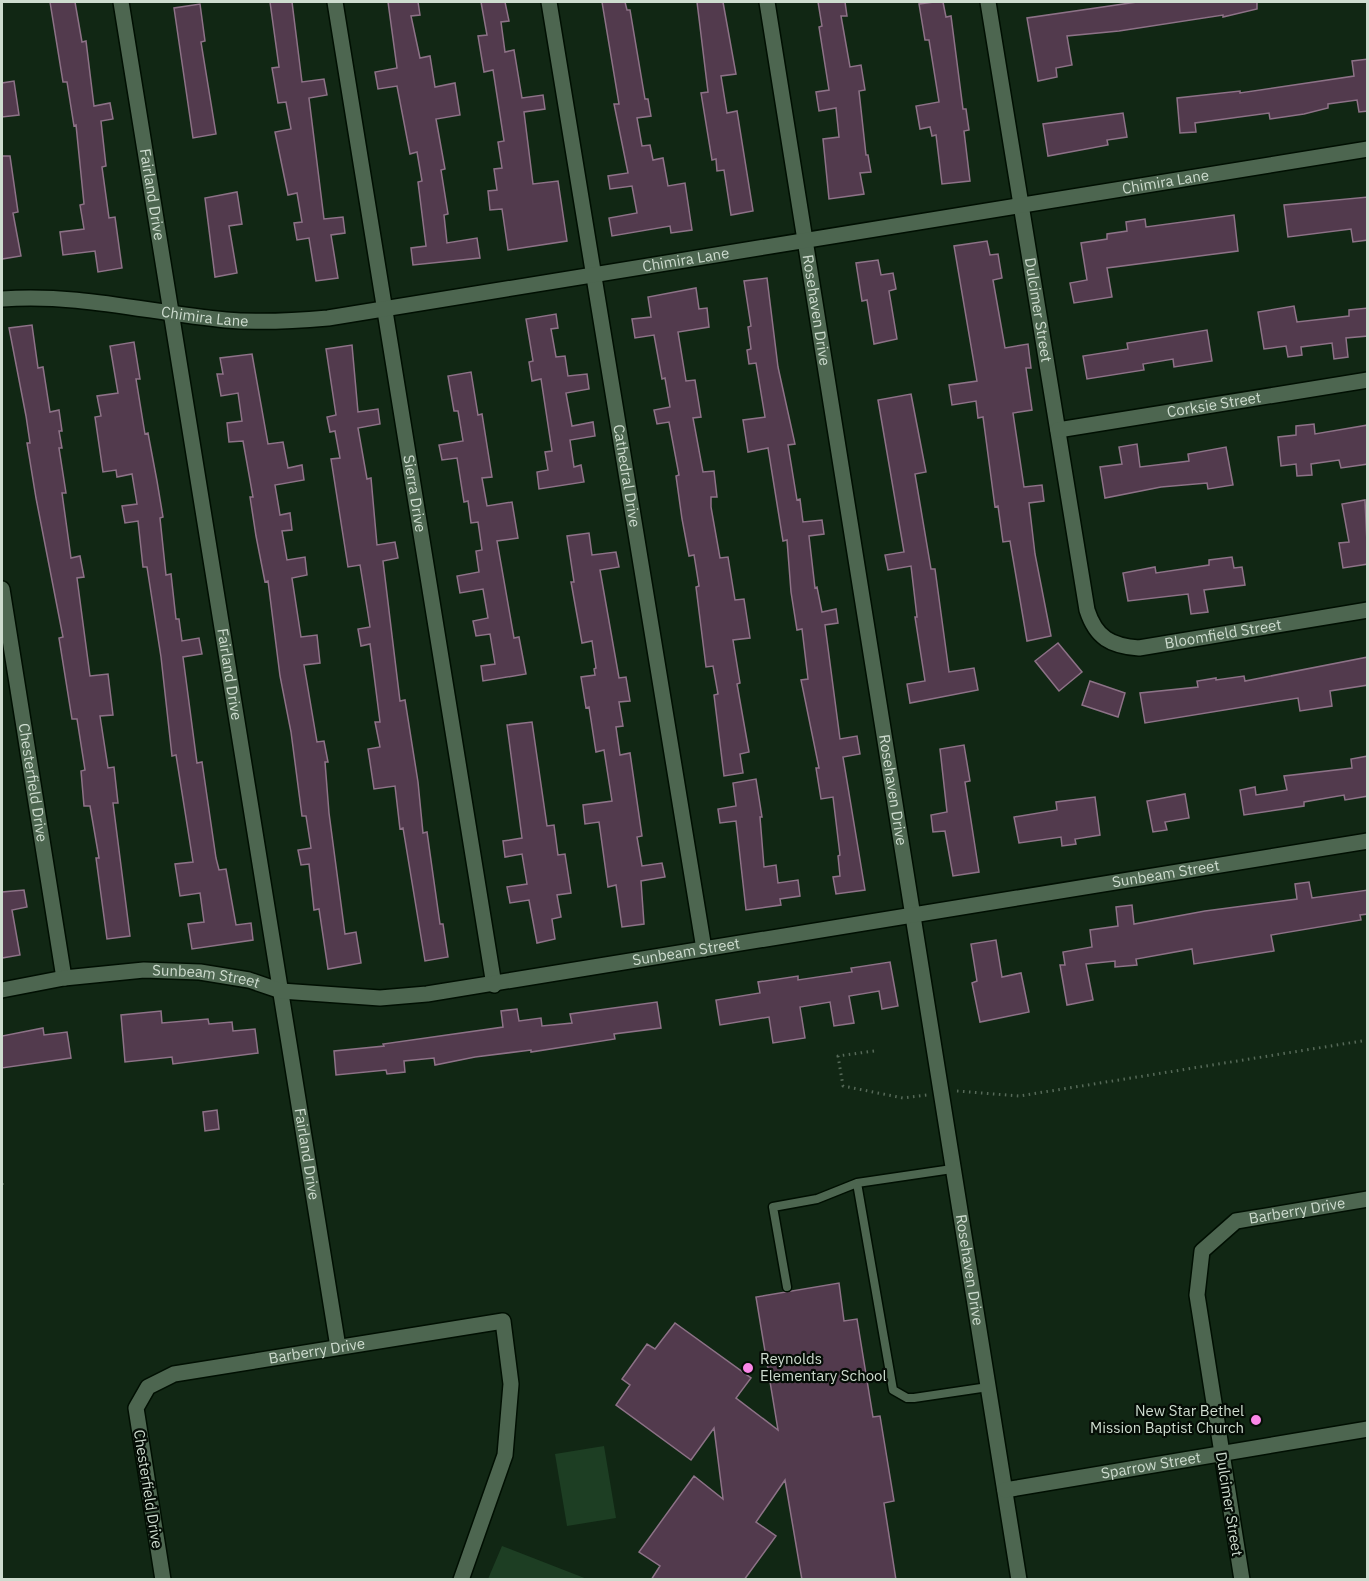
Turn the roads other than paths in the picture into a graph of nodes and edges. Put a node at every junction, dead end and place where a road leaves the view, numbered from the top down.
1 (121, 2) edge
2 (335, 2) edge
3 (549, 2) edge
4 (767, 2) edge
5 (988, 2) edge
6 (1368, 149) edge
7 (1021, 206) junction
8 (807, 240) junction
9 (594, 274) junction
10 (2, 299) edge
11 (384, 309) junction
12 (172, 314) junction
13 (1368, 380) edge
14 (1058, 430) junction
15 (2, 589) edge
16 (1368, 610) edge
17 (1090, 619) joint
18 (1368, 841) edge
19 (915, 915) junction
20 (704, 949) junction
21 (64, 978) junction
22 (494, 985) junction
23 (2, 990) edge
24 (281, 992) junction
25 (952, 1169) junction
26 (857, 1183) junction
27 (1368, 1199) edge
28 (1229, 1227) joint
29 (787, 1287) dead end
30 (338, 1347) junction
31 (988, 1387) junction
32 (140, 1399) joint
33 (1368, 1429) edge
34 (1221, 1453) junction
35 (1005, 1490) junction
36 (163, 1580) edge
37 (461, 1580) edge
38 (1019, 1580) edge
39 (1242, 1580) edge

1 - 12 street, Fairland Drive
2 - 11 street, Sierra Drive
3 - 9 street, Cathedral Drive
4 - 8 street, Rosehaven Drive
5 - 7 street, Dulcimer Street
6 - 7 street, Chimira Lane
7 - 8 street, Chimira Lane
7 - 14 street, Dulcimer Street
8 - 9 street, Chimira Lane
8 - 19 street, Rosehaven Drive
9 - 11 street, Chimira Lane
9 - 20 street, Cathedral Drive
10 - 12 street, Chimira Lane
11 - 12 street, Chimira Lane
11 - 22 street, Sierra Drive
12 - 24 street, Fairland Drive
13 - 14 street, Corksie Street
14 - 17 street, Dulcimer Street
15 - 21 street, Chesterfield Drive
16 - 17 street, Bloomfield Street
18 - 19 street, Sunbeam Street
19 - 20 street, Sunbeam Street
19 - 25 street, Rosehaven Drive
20 - 22 street, Sunbeam Street
21 - 23 street, Sunbeam Street
21 - 24 street, Sunbeam Street
22 - 24 street, Sunbeam Street
24 - 30 street, Fairland Drive
25 - 26 lane
25 - 31 street, Rosehaven Drive
26 - 29 lane
26 - 31 lane
27 - 28 street, Barberry Drive
28 - 34 street, Dulcimer Street
30 - 32 street, Barberry Drive
30 - 37 street, Barberry Drive
31 - 35 street, Rosehaven Drive
32 - 36 street, Chesterfield Drive
33 - 34 street, Sparrow Street
34 - 35 street, Sparrow Street
34 - 39 street, Dulcimer Street
35 - 38 street, Rosehaven Drive

